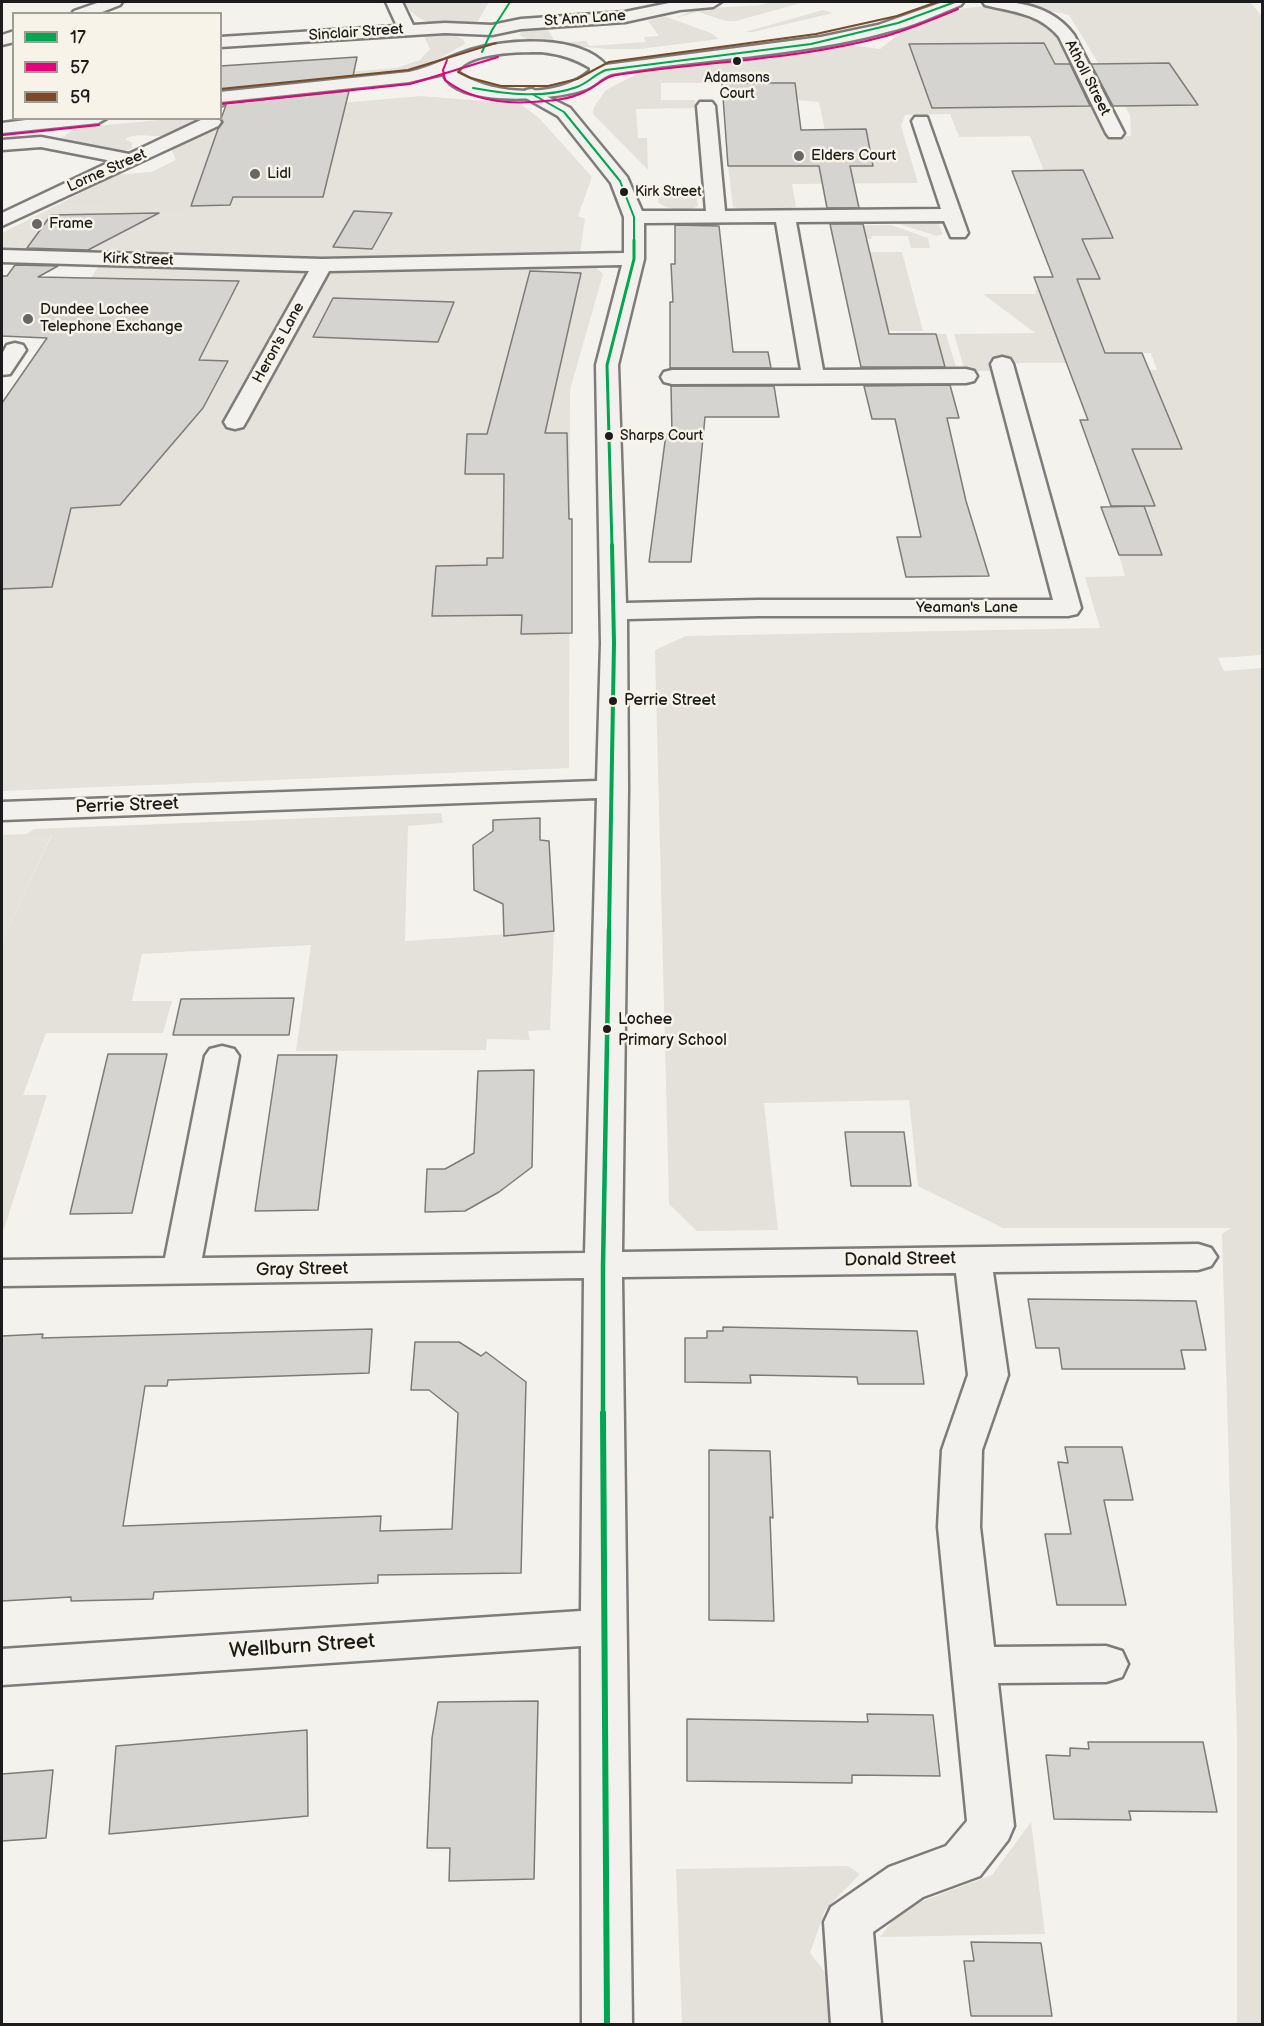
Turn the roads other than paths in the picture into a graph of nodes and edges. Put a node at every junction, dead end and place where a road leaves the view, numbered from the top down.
1 (114, 2) edge
2 (394, 2) edge
3 (510, 2) edge
4 (713, 2) edge
5 (910, 2) edge
6 (955, 2) edge
7 (991, 2) edge
8 (86, 12) edge
9 (407, 30) junction
10 (492, 30) junction
11 (222, 42) edge
12 (517, 48) junction
13 (482, 52) junction
14 (576, 54) junction
15 (454, 64) junction
16 (598, 73) junction
17 (473, 88) junction
18 (532, 94) junction
19 (222, 97) edge
20 (571, 99) junction
21 (706, 106) dead end
22 (222, 113) edge
23 (79, 120) edge
24 (205, 120) edge
25 (921, 121) dead end
26 (2, 128) edge
27 (1115, 133) dead end
28 (2, 145) edge
29 (133, 160) junction
30 (46, 199) junction
31 (2, 202) edge
32 (785, 215) junction
33 (716, 216) junction
34 (634, 217) junction
35 (2, 220) edge
36 (2, 256) edge
37 (634, 259) junction
38 (322, 265) junction
39 (15, 350) dead end
40 (1002, 364) dead end
41 (2, 369) edge
42 (966, 376) dead end
43 (672, 377) dead end
44 (813, 377) junction
45 (235, 422) dead end
46 (613, 611) junction
47 (613, 789) junction
48 (2, 811) edge
49 (222, 1056) dead end
50 (1198, 1257) dead end
51 (973, 1259) junction
52 (603, 1266) junction
53 (181, 1272) junction
54 (2, 1273) edge
55 (603, 1627) junction
56 (1106, 1664) dead end
57 (974, 1665) junction
58 (2, 1667) edge
59 (607, 2025) edge
60 (856, 2025) edge

1 - 8 street
2 - 9 street
3 - 10 street
4 - 10 street, St Ann Lane
5 - 14 street
6 - 16 street
7 - 27 street, Atholl Street
9 - 10 street, Sinclair Street
9 - 11 street, Sinclair Street
10 - 12 street
10 - 13 street
12 - 13 street
12 - 14 street
13 - 15 street
14 - 16 street
15 - 17 street
15 - 19 street
16 - 20 street
17 - 18 street
17 - 22 street
18 - 20 street
18 - 20 street
20 - 34 street
21 - 33 street
23 - 26 street
24 - 29 street, Lorne Street
25 - 32 street
28 - 29 street
29 - 30 street, Lorne Street
30 - 31 street
30 - 35 street, Lorne Street
32 - 33 street
32 - 44 street
33 - 34 street
34 - 37 street
36 - 38 street, Kirk Street
37 - 38 street, Kirk Street
37 - 46 street
38 - 45 street, Heron's Lane
39 - 41 street
40 - 46 street, Yeaman's Lane
42 - 44 street
43 - 44 street
46 - 47 street
47 - 48 street, Perrie Street
47 - 52 street
49 - 53 street
50 - 51 street, Donald Street
51 - 52 street, Donald Street
51 - 57 street
52 - 53 street, Gray Street
52 - 55 street
53 - 54 street, Gray Street
55 - 58 street, Wellburn Street
55 - 59 street
56 - 57 street
57 - 60 street

